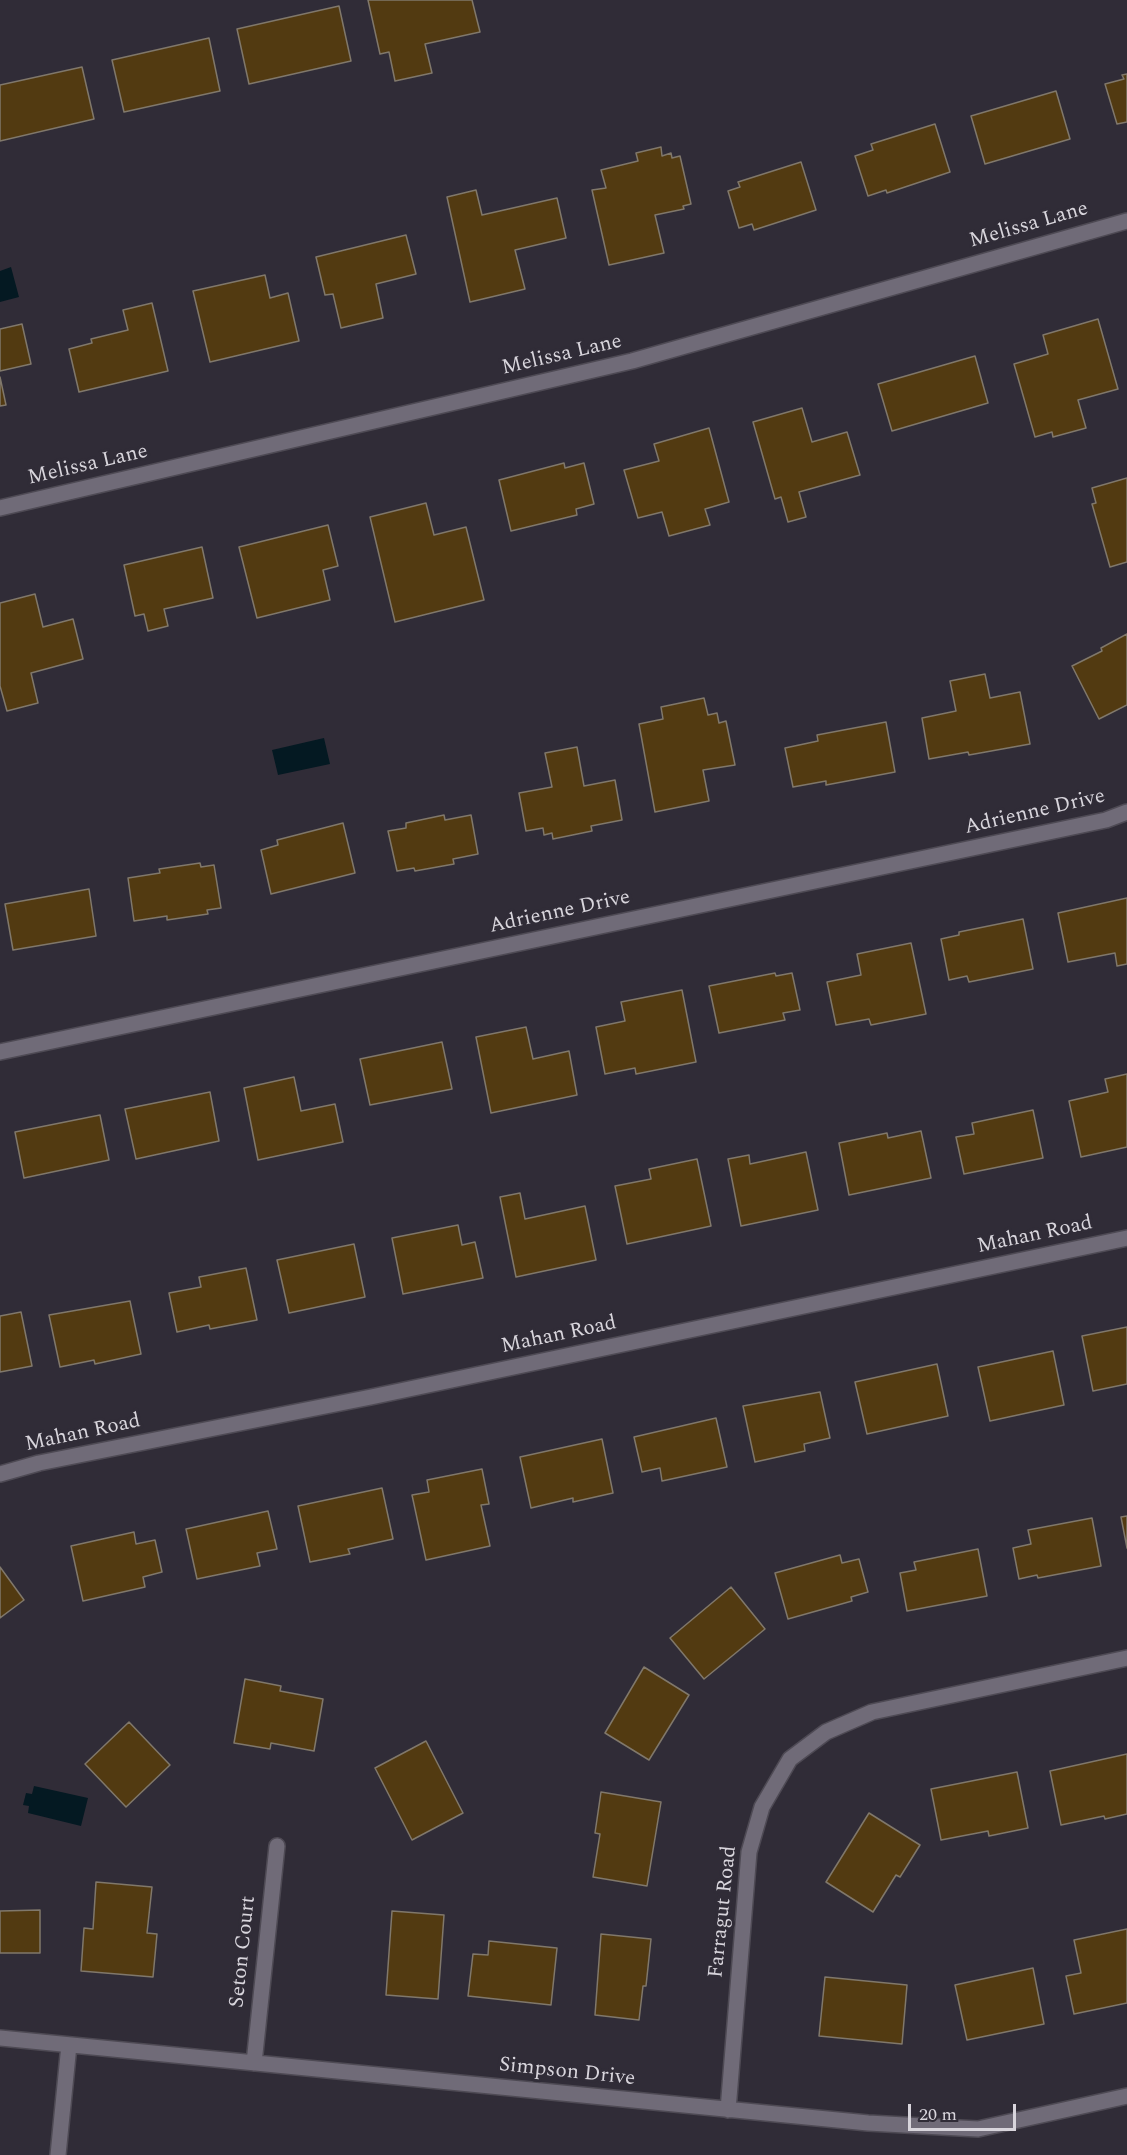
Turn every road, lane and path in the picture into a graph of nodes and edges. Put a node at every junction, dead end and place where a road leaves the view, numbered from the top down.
1 (1127, 221) edge
2 (0, 508) edge
3 (1127, 812) edge
4 (0, 1052) edge
5 (1127, 1239) edge
6 (0, 1474) edge
7 (1127, 1658) edge
8 (277, 1846) dead end
9 (0, 2038) edge
10 (69, 2045) junction
11 (254, 2063) junction
12 (1127, 2096) edge
13 (728, 2110) junction
14 (58, 2155) edge

1 - 2 street, Melissa Lane
3 - 4 street, Adrienne Drive
5 - 6 street, Mahan Road
7 - 13 street, Farragut Road
8 - 11 street, Seton Court
9 - 10 street, Simpson Drive
10 - 11 street, Simpson Drive
10 - 14 street
11 - 13 street, Simpson Drive
12 - 13 street, Simpson Drive

